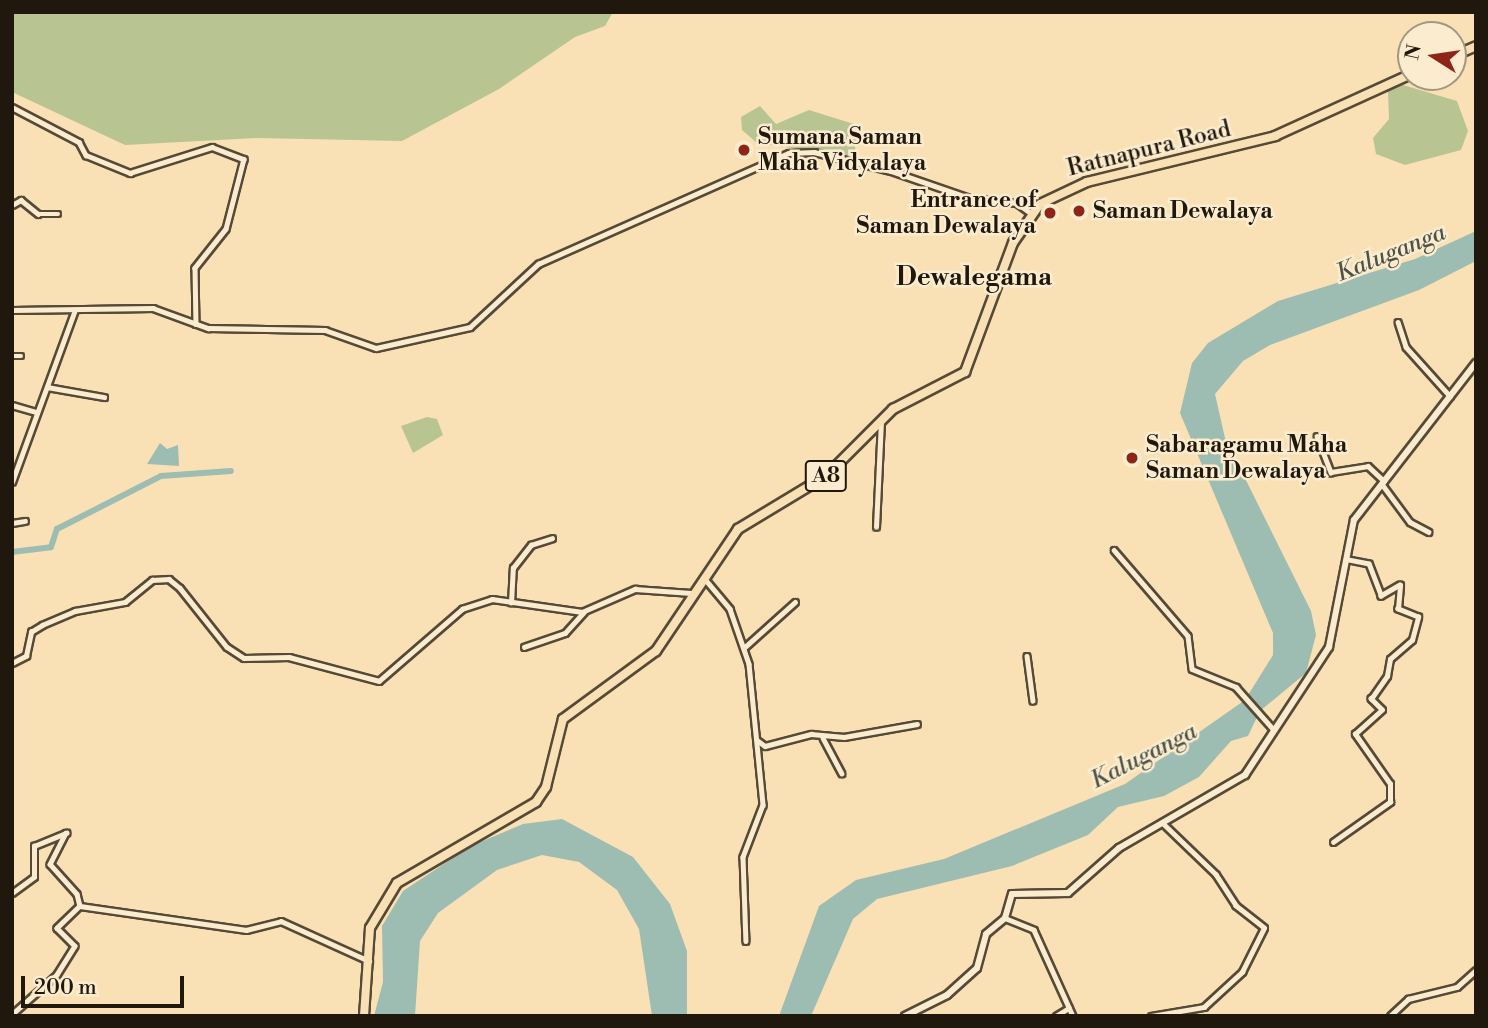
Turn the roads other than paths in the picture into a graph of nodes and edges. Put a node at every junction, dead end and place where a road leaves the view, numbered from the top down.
1 (1397, 80) edge
2 (12, 107) edge
3 (12, 205) edge
4 (1031, 213) junction
5 (58, 214) dead end
6 (12, 310) edge
7 (75, 310) junction
8 (1398, 323) dead end
9 (196, 324) junction
10 (12, 356) edge
11 (21, 356) dead end
12 (1476, 363) edge
13 (47, 387) junction
14 (1451, 396) junction
15 (104, 397) dead end
16 (12, 405) edge
17 (37, 412) junction
18 (880, 418) junction
19 (1317, 436) dead end
20 (12, 482) edge
21 (1383, 483) junction
22 (25, 521) dead end
23 (12, 523) edge
24 (876, 527) dead end
25 (1429, 532) dead end
26 (552, 538) dead end
27 (1114, 550) dead end
28 (1348, 560) junction
29 (703, 576) junction
30 (691, 593) junction
31 (795, 602) dead end
32 (511, 603) junction
33 (585, 611) junction
34 (524, 647) dead end
35 (745, 647) junction
36 (1027, 656) dead end
37 (12, 663) edge
38 (1033, 701) dead end
39 (917, 724) dead end
40 (1275, 731) junction
41 (823, 737) junction
42 (756, 740) junction
43 (842, 773) dead end
44 (1164, 825) junction
45 (1334, 842) dead end
46 (12, 893) edge
47 (80, 906) junction
48 (1005, 918) junction
49 (746, 941) dead end
50 (370, 962) junction
51 (1476, 970) edge
52 (1069, 1008) junction
53 (12, 1015) edge
54 (1177, 1015) edge
55 (364, 1016) edge
56 (905, 1016) edge
57 (1056, 1016) edge
58 (1073, 1016) edge
59 (1152, 1016) edge
60 (1390, 1016) edge

1 - 4 highway, Ratnapura Road
2 - 9 street
3 - 5 street
4 - 9 street
4 - 18 highway, A8
6 - 7 street
7 - 9 street
7 - 13 street
8 - 14 street
10 - 11 street
12 - 14 street
13 - 15 street
13 - 17 street
14 - 21 street
16 - 17 street
17 - 20 street
18 - 24 street
18 - 29 highway, A8
19 - 21 street
21 - 25 street
21 - 28 street
22 - 23 street
26 - 32 street
27 - 40 street
28 - 40 street
28 - 45 street
29 - 30 highway, A8
29 - 35 street
30 - 33 street
30 - 50 highway, A8
31 - 35 street
32 - 33 street
32 - 37 street
33 - 34 street
35 - 42 street
36 - 38 street
39 - 41 street
40 - 44 street
41 - 42 street
41 - 43 street
42 - 49 street
44 - 48 street
44 - 54 street
46 - 47 street
47 - 50 street
47 - 53 street
48 - 52 street
48 - 56 street
50 - 55 highway, A8
51 - 60 street
52 - 57 street
52 - 58 street
54 - 59 street

